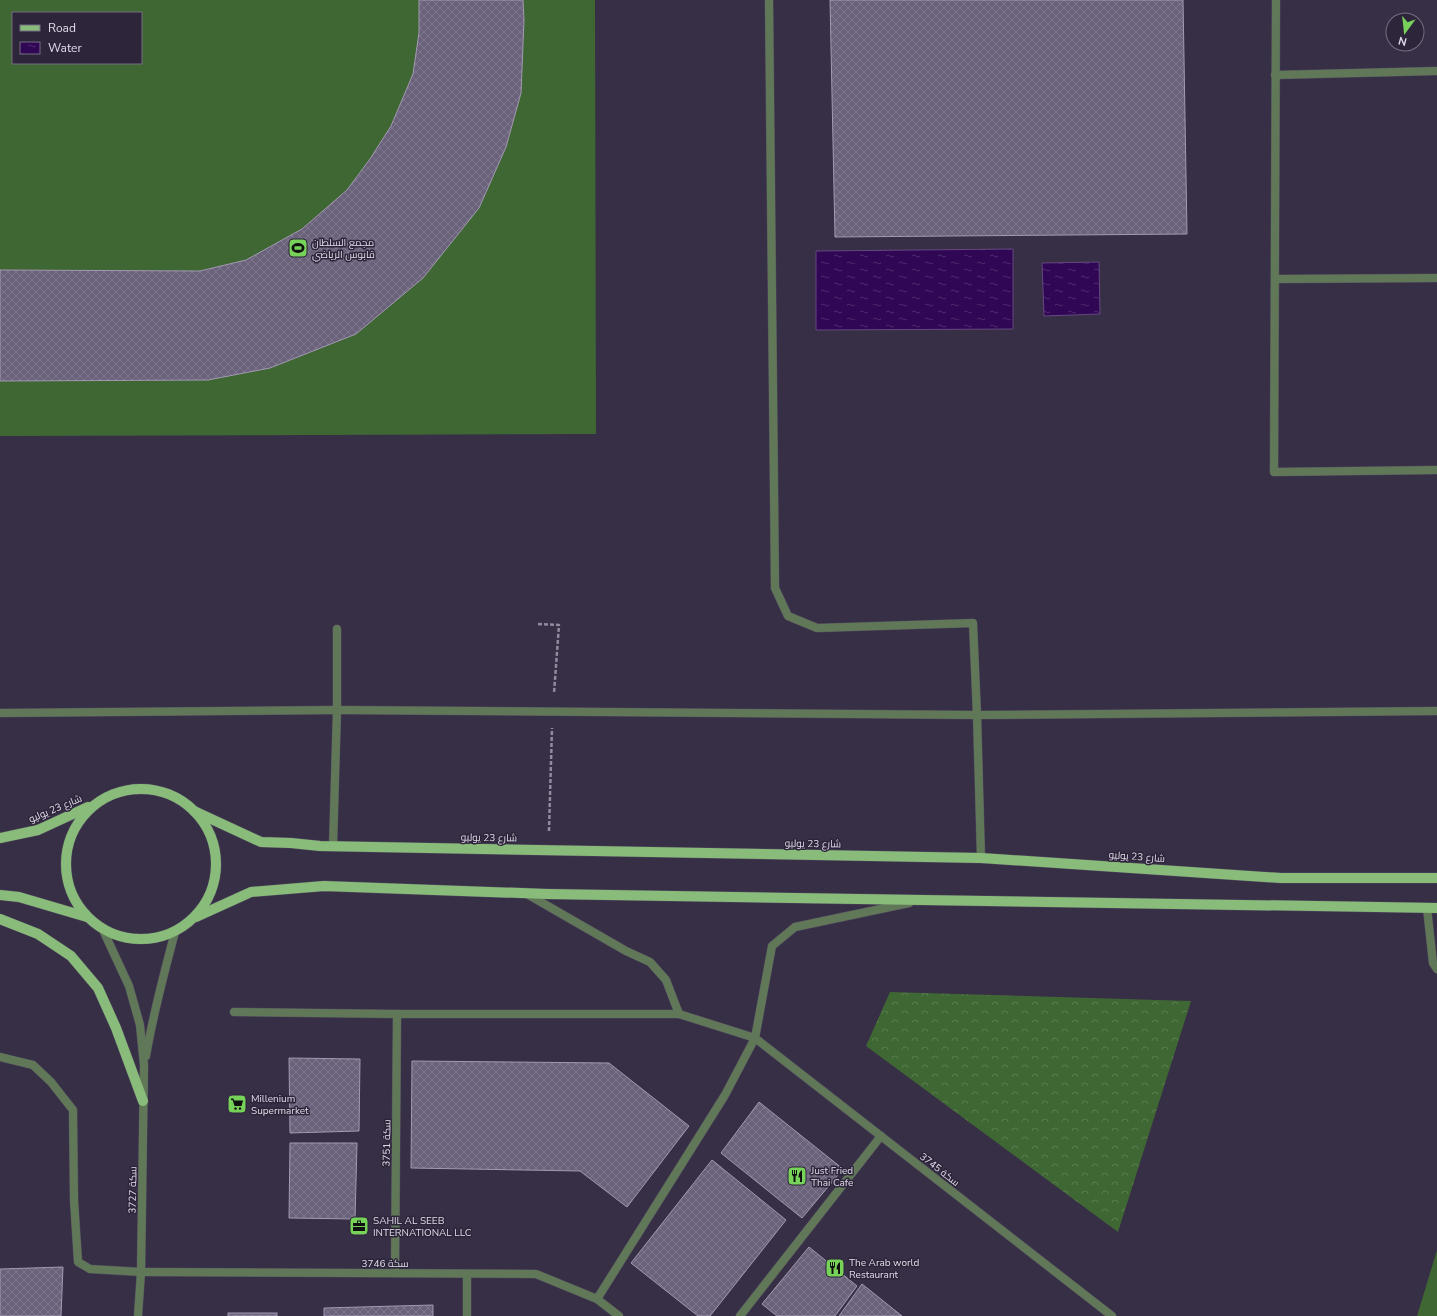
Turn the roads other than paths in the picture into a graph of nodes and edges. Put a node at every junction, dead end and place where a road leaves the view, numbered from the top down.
1 (769, 0) edge
2 (1276, 0) edge
3 (1437, 71) edge
4 (1276, 74) junction
5 (1437, 278) edge
6 (1275, 279) junction
7 (1437, 470) edge
8 (337, 629) dead end
9 (337, 710) junction
10 (1437, 711) edge
11 (0, 713) edge
12 (977, 715) junction
13 (95, 804) junction
14 (194, 811) junction
15 (0, 838) edge
16 (333, 846) junction
17 (981, 858) junction
18 (1437, 878) edge
19 (526, 893) junction
20 (0, 895) edge
21 (921, 900) junction
22 (1432, 908) edge
23 (87, 917) junction
24 (196, 917) junction
25 (0, 919) edge
26 (104, 930) junction
27 (175, 932) junction
28 (1437, 969) edge
29 (234, 1012) dead end
30 (397, 1014) junction
31 (679, 1014) junction
32 (755, 1038) junction
33 (0, 1057) edge
34 (144, 1065) junction
35 (143, 1101) junction
36 (881, 1136) junction
37 (141, 1272) junction
38 (395, 1273) junction
39 (467, 1274) junction
40 (597, 1299) junction
41 (138, 1316) edge
42 (467, 1316) edge
43 (619, 1316) edge
44 (740, 1316) edge
45 (1112, 1316) edge

1 - 12 street
2 - 4 street
3 - 4 street
4 - 6 street
5 - 6 street
6 - 7 street
8 - 9 street
9 - 11 street
9 - 12 street
9 - 16 street
10 - 12 street
12 - 17 street
13 - 14 main road
13 - 15 main road, شارع 23 يوليو
13 - 23 main road
14 - 16 main road, شارع 23 يوليو
14 - 24 main road
16 - 17 main road, شارع 23 يوليو
17 - 18 main road, شارع 23 يوليو
19 - 21 main road
19 - 24 main road
19 - 31 street
20 - 23 main road
21 - 22 main road
21 - 32 street
22 - 28 street
23 - 26 main road
24 - 27 main road
25 - 35 main road
26 - 27 main road
26 - 34 street, سكة 3727
27 - 34 street, سكة 3727
29 - 30 street
30 - 31 street
30 - 38 street, سكة 3751
31 - 32 street
32 - 36 street, سكة 3745
32 - 40 street
33 - 37 street, سكة 3746
34 - 35 street, سكة 3727
35 - 37 street, سكة 3727
36 - 44 street
36 - 45 street, سكة 3745
37 - 38 street, سكة 3746
37 - 41 street, سكة 3727
38 - 39 street, سكة 3746
39 - 40 street, سكة 3746
39 - 42 street
40 - 43 street, سكة 3746

